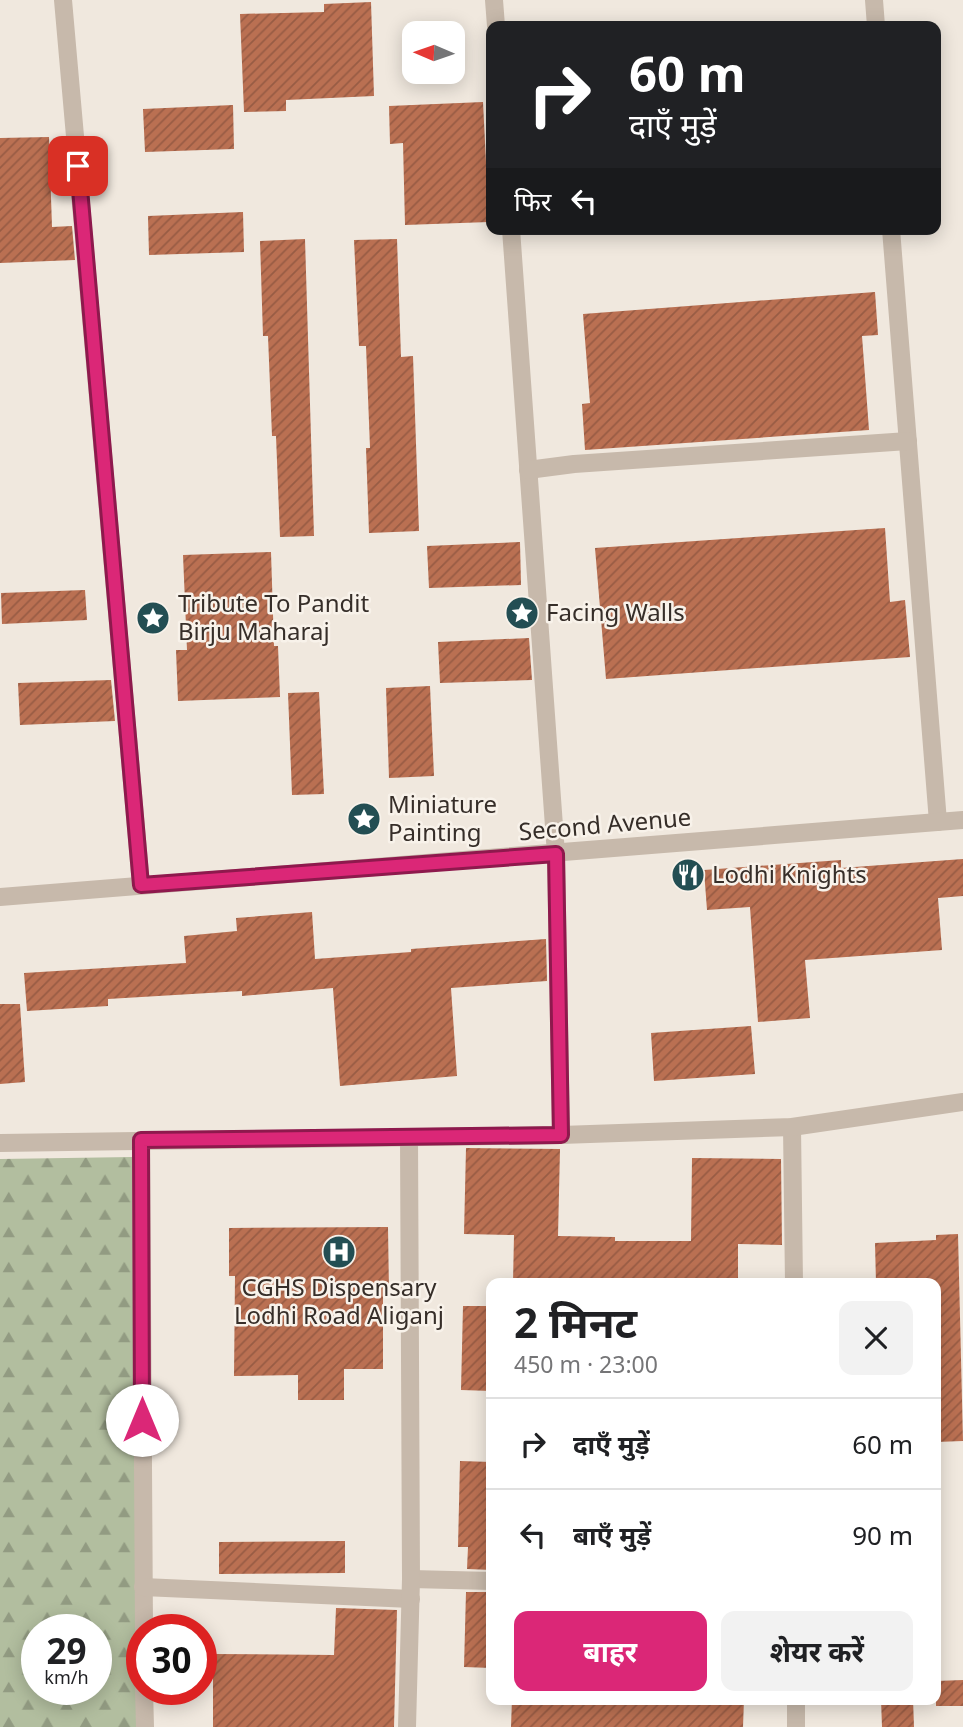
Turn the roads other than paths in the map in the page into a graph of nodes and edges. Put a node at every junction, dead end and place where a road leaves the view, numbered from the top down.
1 (63, 0) edge
2 (494, 0) edge
3 (874, 0) edge
4 (496, 21) edge
5 (876, 21) edge
6 (511, 235) edge
7 (891, 235) edge
8 (908, 441) junction
9 (528, 470) junction
10 (963, 820) edge
11 (938, 822) junction
12 (556, 854) junction
13 (141, 885) junction
14 (0, 897) edge
15 (963, 1102) edge
16 (792, 1127) junction
17 (561, 1135) junction
18 (409, 1137) junction
19 (141, 1140) junction
20 (0, 1143) edge
21 (794, 1278) edge
22 (411, 1579) junction
23 (486, 1581) edge
24 (143, 1587) junction
25 (411, 1599) junction
26 (144, 1614) edge
27 (144, 1705) edge
28 (796, 1705) edge
29 (145, 1727) edge
30 (407, 1727) edge
31 (796, 1727) edge

1 - 13 street
2 - 4 street
3 - 5 street
6 - 9 street
7 - 8 street
8 - 9 street
8 - 11 street
9 - 12 street
10 - 11 street, Second Avenue
11 - 12 street, Second Avenue
12 - 13 street, Second Avenue
12 - 17 street
13 - 14 street, Second Avenue
15 - 16 street
16 - 17 street
16 - 21 street
17 - 18 street
18 - 19 street
18 - 22 street
19 - 20 street
19 - 24 street
22 - 23 street
22 - 25 street
24 - 25 street
24 - 26 street
25 - 30 street
27 - 29 street
28 - 31 street

